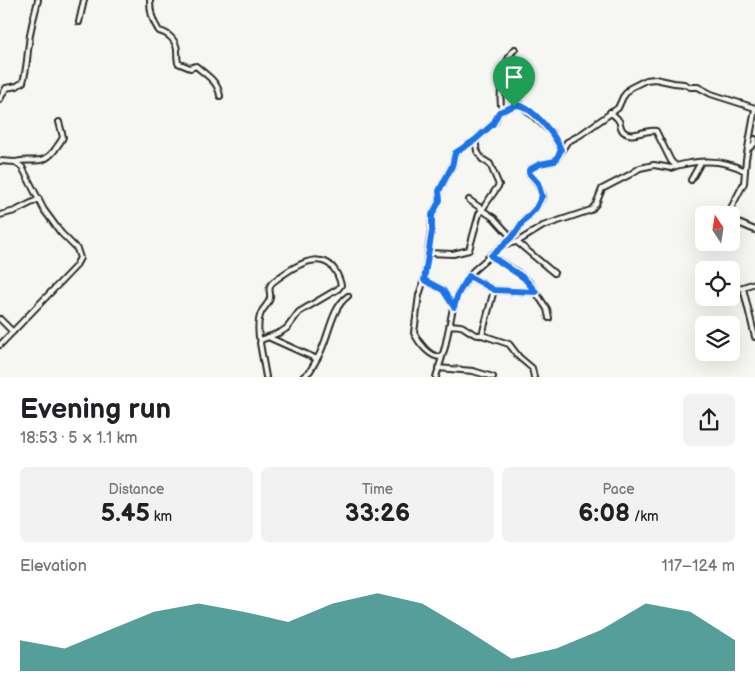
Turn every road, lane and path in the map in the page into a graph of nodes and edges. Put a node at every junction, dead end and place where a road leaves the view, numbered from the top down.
1 (38, 0) edge
2 (84, 0) edge
3 (150, 0) edge
4 (79, 22) dead end
5 (514, 49) dead end
6 (220, 96) dead end
7 (0, 99) edge
8 (755, 109) edge
9 (502, 111) junction
10 (610, 112) junction
11 (59, 122) dead end
12 (752, 124) junction
13 (755, 131) edge
14 (755, 139) edge
15 (475, 140) junction
16 (748, 149) junction
17 (561, 150) junction
18 (0, 161) edge
19 (16, 162) junction
20 (701, 162) junction
21 (676, 166) junction
22 (745, 171) junction
23 (691, 180) dead end
24 (39, 199) junction
25 (469, 200) dead end
26 (732, 206) edge
27 (482, 209) junction
28 (0, 214) edge
29 (740, 224) edge
30 (755, 230) edge
31 (511, 237) junction
32 (517, 242) junction
33 (505, 244) junction
34 (428, 253) junction
35 (491, 256) junction
36 (554, 273) dead end
37 (469, 276) junction
38 (424, 280) junction
39 (755, 283) edge
40 (743, 288) junction
41 (740, 289) edge
42 (494, 290) junction
43 (536, 292) junction
44 (348, 296) dead end
45 (454, 307) junction
46 (549, 318) dead end
47 (0, 319) edge
48 (450, 325) junction
49 (13, 332) junction
50 (482, 335) junction
51 (268, 337) junction
52 (755, 337) edge
53 (261, 340) junction
54 (0, 345) edge
55 (442, 357) junction
56 (317, 359) junction
57 (438, 368) junction
58 (266, 377) edge
59 (303, 377) edge
60 (436, 377) edge
61 (493, 377) edge
62 (534, 377) edge

1 - 7 street
2 - 4 street
3 - 6 street
5 - 9 street
8 - 10 street
8 - 12 street
9 - 15 street
9 - 17 street
10 - 17 street
10 - 21 street
11 - 19 street
12 - 13 street
12 - 16 street
14 - 16 street
15 - 27 street
15 - 34 street
16 - 22 street
17 - 31 street
18 - 19 street
19 - 24 street
20 - 21 street
20 - 22 street
20 - 23 street
21 - 32 street
22 - 26 street
24 - 28 street
24 - 49 street
25 - 27 street
27 - 31 street
27 - 34 street
29 - 30 street
31 - 33 street
32 - 33 street
32 - 36 street
33 - 35 street
34 - 38 street
35 - 37 street
35 - 43 street
37 - 42 street
37 - 45 street
38 - 45 street
38 - 55 street
39 - 40 street
40 - 41 street
40 - 52 street
42 - 43 street
42 - 50 street
43 - 46 street
44 - 56 street
45 - 48 street
47 - 49 street
48 - 50 street
48 - 55 street
49 - 54 street
50 - 62 street
51 - 53 street
51 - 53 street
51 - 56 street
53 - 58 street
55 - 57 street
56 - 59 street
57 - 60 street
57 - 61 street

